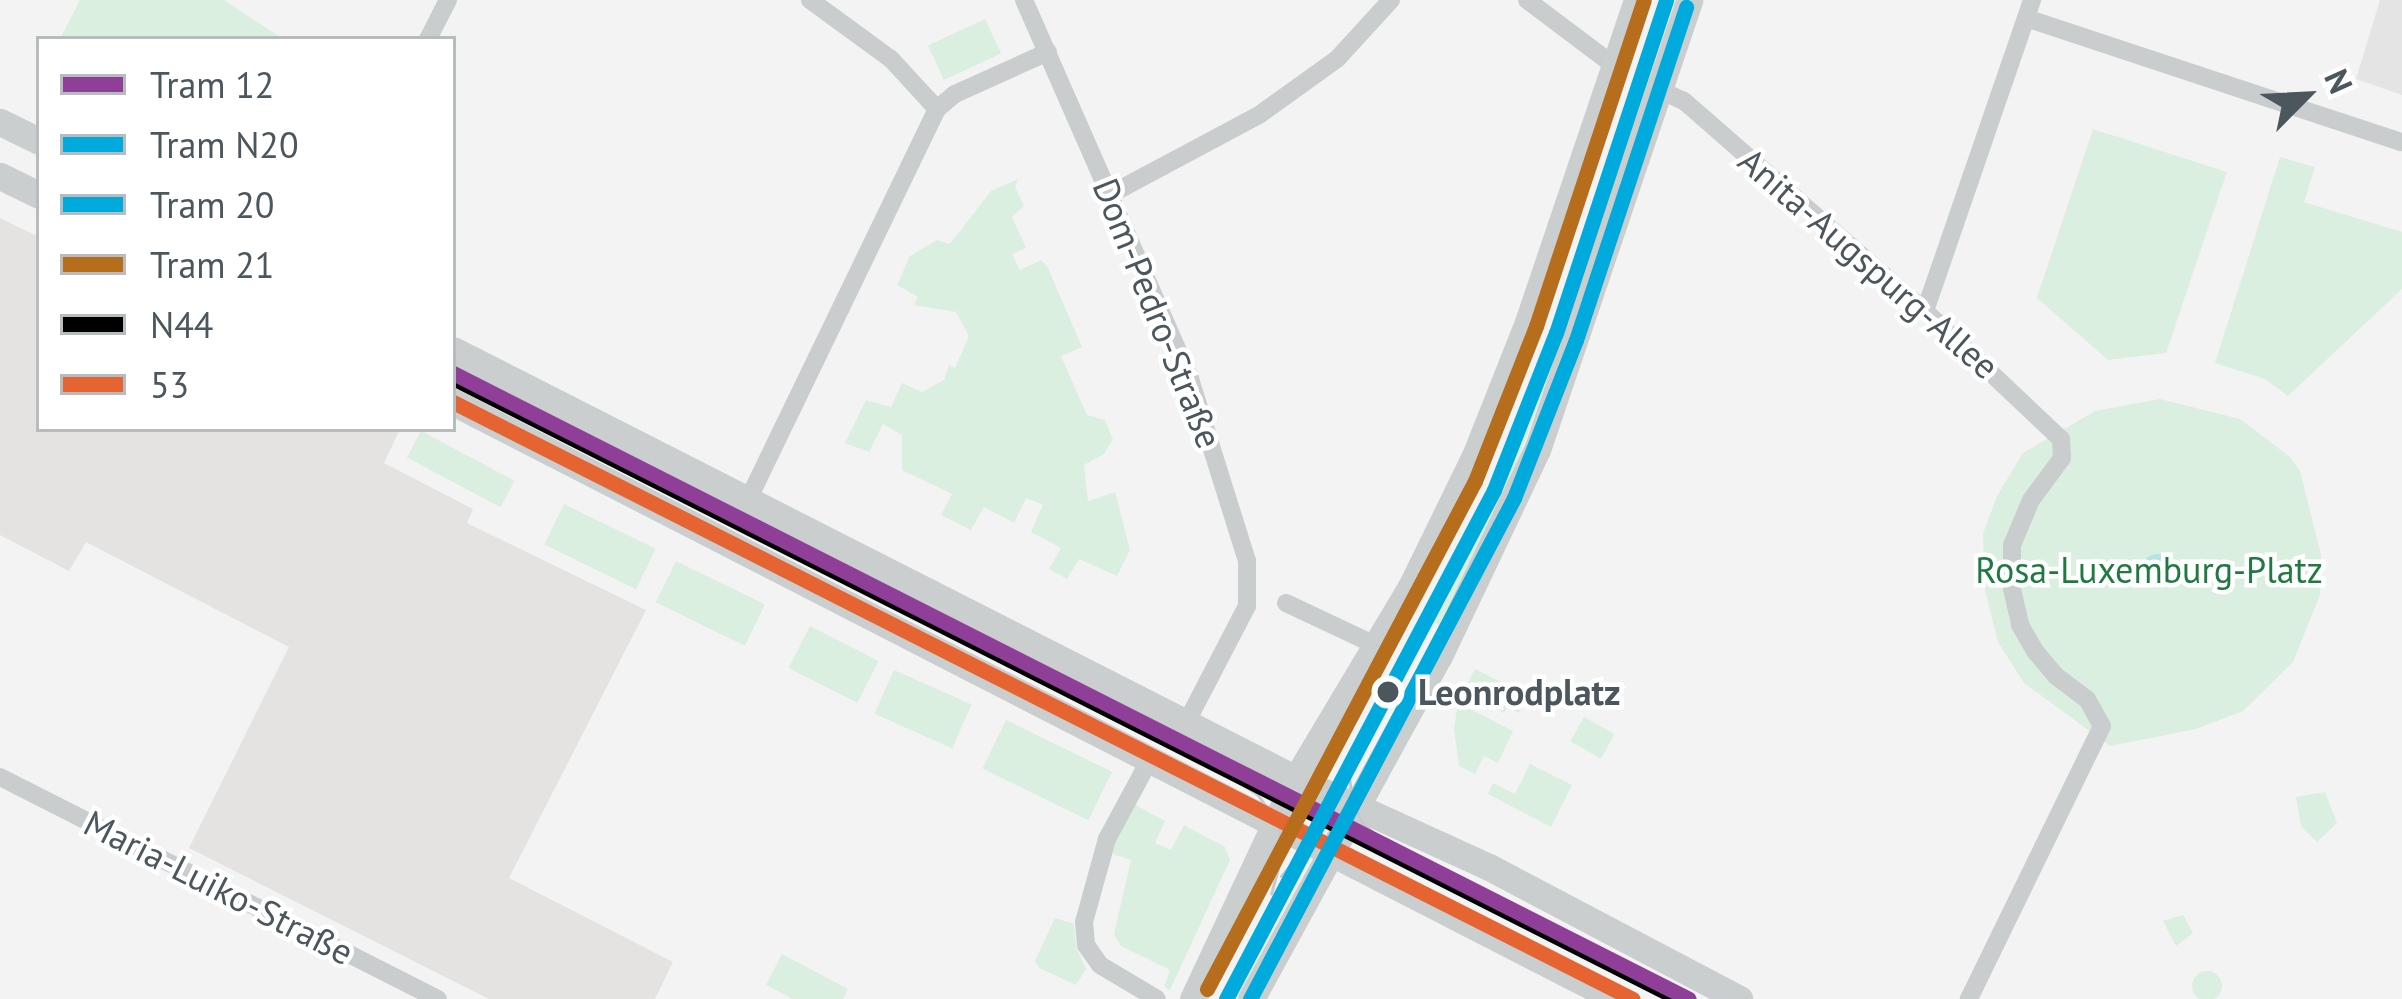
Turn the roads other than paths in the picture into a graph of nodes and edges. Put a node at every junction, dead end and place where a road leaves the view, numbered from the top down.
1 (448, 0) edge
2 (810, 0) edge
3 (1024, 0) edge
4 (1390, 0) edge
5 (1527, 0) edge
6 (1637, 0) edge
7 (1689, 0) edge
8 (2029, 9) edge
9 (430, 36) edge
10 (1048, 52) junction
11 (1616, 67) junction
12 (1660, 90) junction
13 (937, 109) junction
14 (0, 122) edge
15 (36, 140) edge
16 (2402, 142) edge
17 (0, 176) edge
18 (36, 194) edge
19 (1112, 194) junction
20 (1925, 311) junction
21 (456, 352) edge
22 (456, 404) edge
23 (748, 500) junction
24 (1247, 606) junction
25 (1373, 644) junction
26 (1186, 723) junction
27 (1149, 761) junction
28 (0, 777) edge
29 (1296, 779) junction
30 (1357, 806) junction
31 (1274, 826) junction
32 (1329, 854) junction
33 (438, 999) edge
34 (1157, 999) edge
35 (1193, 999) edge
36 (1251, 999) edge
37 (1616, 999) edge
38 (1738, 999) edge
39 (1969, 999) edge

1 - 9 street
2 - 13 street
3 - 10 street, Dom-Pedro-Straße
4 - 19 street
5 - 11 street
6 - 11 main road
7 - 12 main road
8 - 16 street
8 - 20 street
10 - 13 street
10 - 19 street, Dom-Pedro-Straße
11 - 25 main road
12 - 20 street, Anita-Augspurg-Allee
12 - 30 main road
13 - 23 street
14 - 15 main road
17 - 18 main road
19 - 24 street, Dom-Pedro-Straße
20 - 39 street, Anita-Augspurg-Allee
21 - 23 main road
22 - 27 main road
23 - 26 main road
24 - 25 street
24 - 26 street
25 - 29 main road
26 - 29 main road
27 - 31 main road
27 - 34 street
28 - 33 street, Maria-Luiko-Straße
29 - 30 main road
29 - 31 main road
30 - 32 main road
30 - 38 main road
31 - 32 main road
31 - 35 main road
32 - 36 main road
32 - 37 main road

